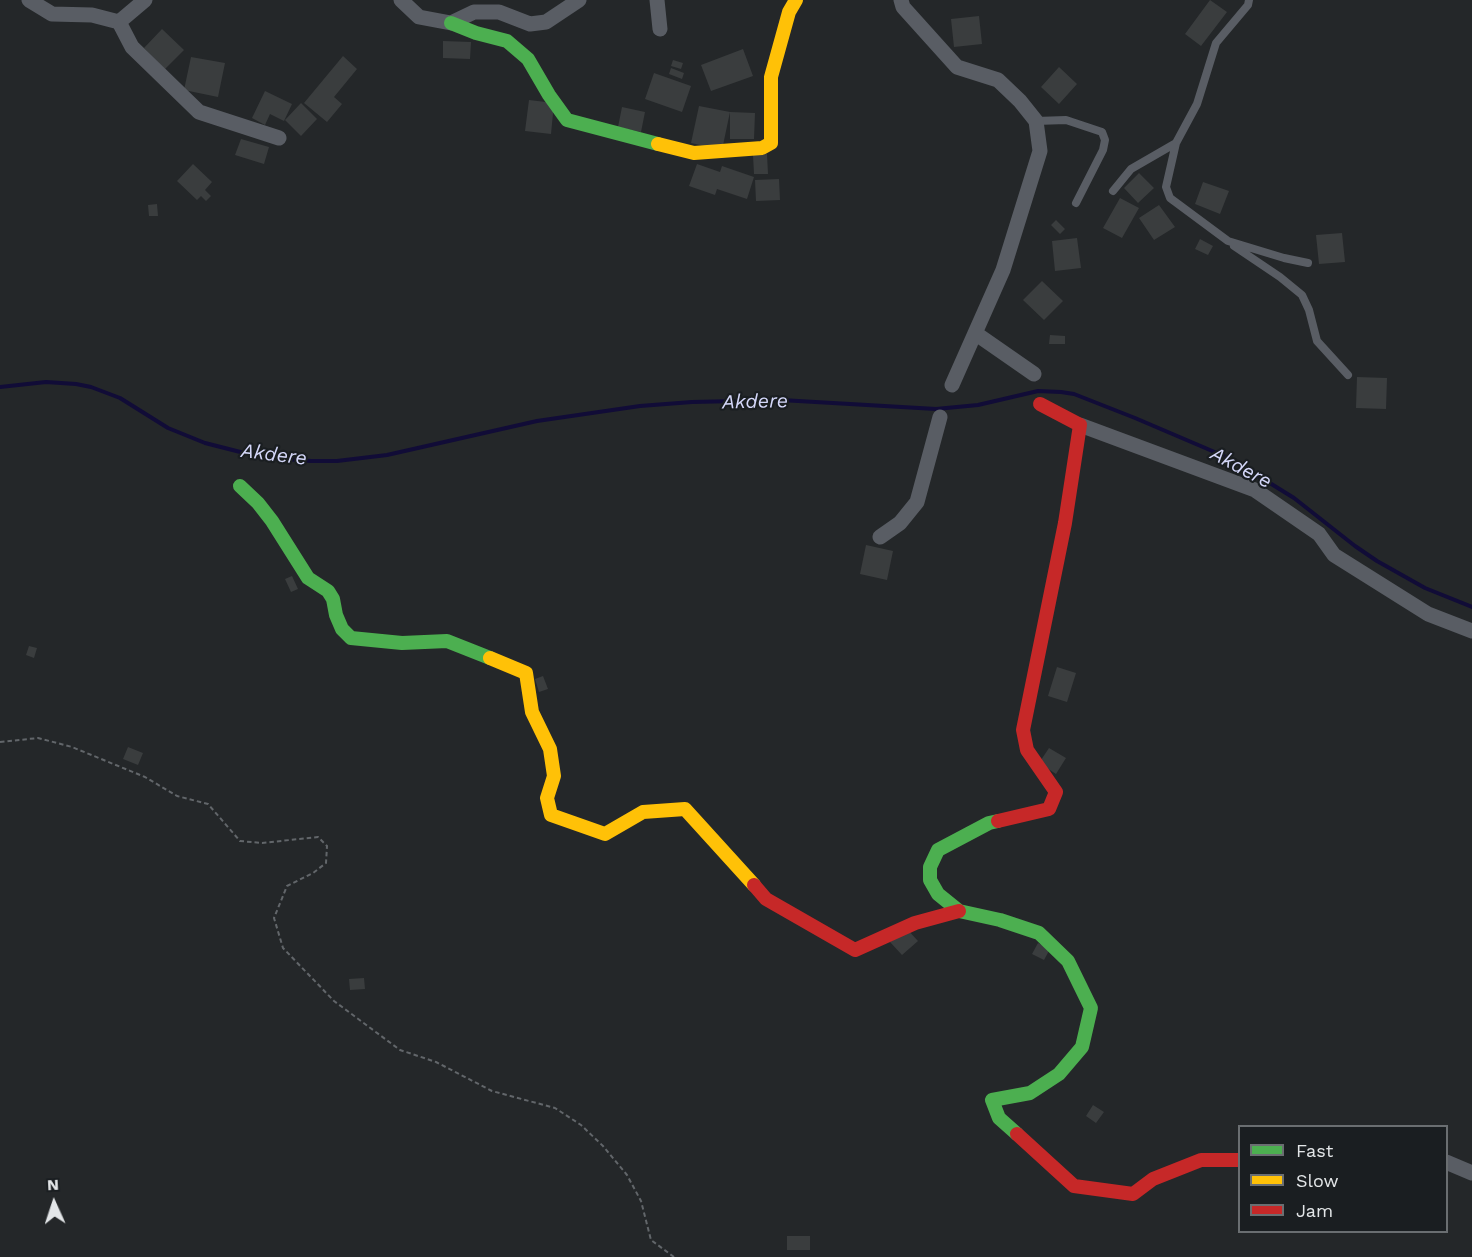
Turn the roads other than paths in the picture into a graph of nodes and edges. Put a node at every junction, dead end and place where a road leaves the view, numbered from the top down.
1 (29, 0) edge
2 (145, 0) edge
3 (401, 0) edge
4 (579, 0) edge
5 (657, 0) edge
6 (796, 0) edge
7 (901, 0) edge
8 (1249, 0) edge
9 (119, 22) junction
10 (451, 24) junction
11 (660, 29) dead end
12 (1036, 121) junction
13 (279, 138) dead end
14 (1176, 143) junction
15 (1113, 191) dead end
16 (1076, 203) dead end
17 (1228, 241) junction
18 (1308, 263) dead end
19 (975, 333) junction
20 (1034, 374) dead end
21 (1348, 375) dead end
22 (952, 385) dead end
23 (1040, 404) dead end
24 (939, 417) dead end
25 (1080, 424) junction
26 (240, 486) dead end
27 (880, 537) dead end
28 (1472, 631) edge
29 (959, 911) junction
30 (1238, 1160) edge
31 (1448, 1163) edge
32 (1472, 1173) edge

1 - 9 street
2 - 9 street
3 - 10 street
4 - 10 street
5 - 11 street
6 - 10 street
7 - 12 street
8 - 14 lane
9 - 13 street
12 - 16 lane
12 - 19 street
14 - 15 lane
14 - 17 lane
17 - 18 lane
17 - 21 lane
19 - 20 street
19 - 22 street
23 - 25 street
24 - 27 street
25 - 28 street
25 - 29 street
26 - 29 street
29 - 30 street
31 - 32 street

